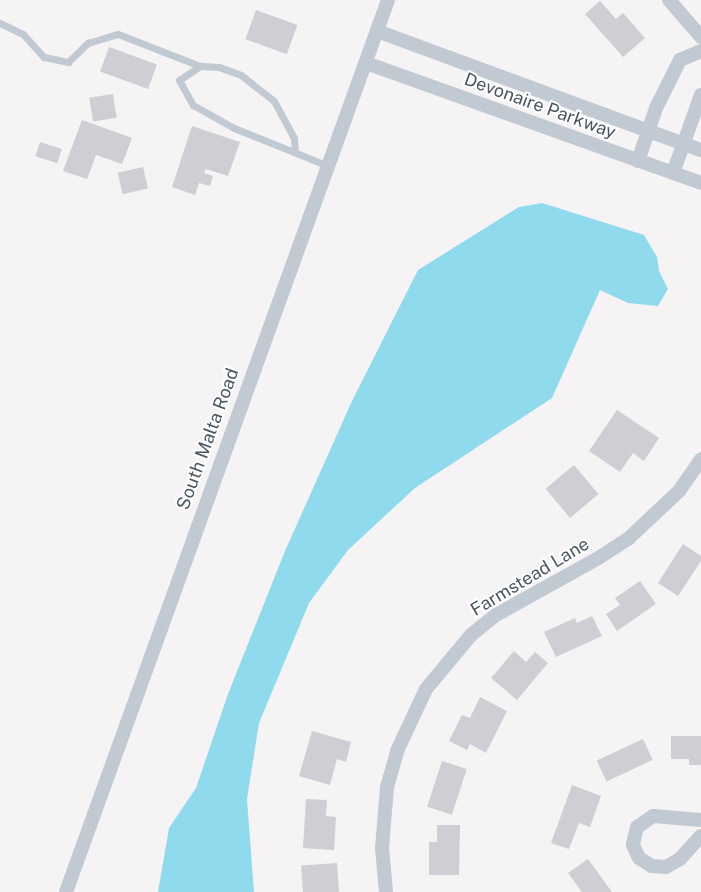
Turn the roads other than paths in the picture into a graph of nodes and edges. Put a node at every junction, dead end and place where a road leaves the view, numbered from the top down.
1 (388, 0) edge
2 (669, 0) edge
3 (0, 23) edge
4 (377, 31) junction
5 (701, 37) edge
6 (701, 51) edge
7 (366, 63) junction
8 (200, 66) junction
9 (701, 95) edge
10 (649, 131) junction
11 (684, 144) junction
12 (701, 150) edge
13 (295, 152) junction
14 (638, 162) junction
15 (326, 165) junction
16 (673, 173) junction
17 (701, 183) edge
18 (701, 459) edge
19 (701, 820) edge
20 (701, 836) edge
21 (66, 892) edge
22 (386, 892) edge

1 - 4 street, South Malta Road
2 - 5 street
3 - 8 lane
4 - 7 street, South Malta Road
4 - 10 street, Devonaire Parkway
6 - 10 street
7 - 14 street, Devonaire Parkway
7 - 15 street, South Malta Road
8 - 13 lane
8 - 13 lane
9 - 11 street
10 - 11 street, Devonaire Parkway
10 - 14 street
11 - 12 street, Devonaire Parkway
11 - 16 street
13 - 15 lane
14 - 16 street, Devonaire Parkway
15 - 21 street, South Malta Road
16 - 17 street, Devonaire Parkway
18 - 22 street, Farmstead Lane
19 - 20 street

